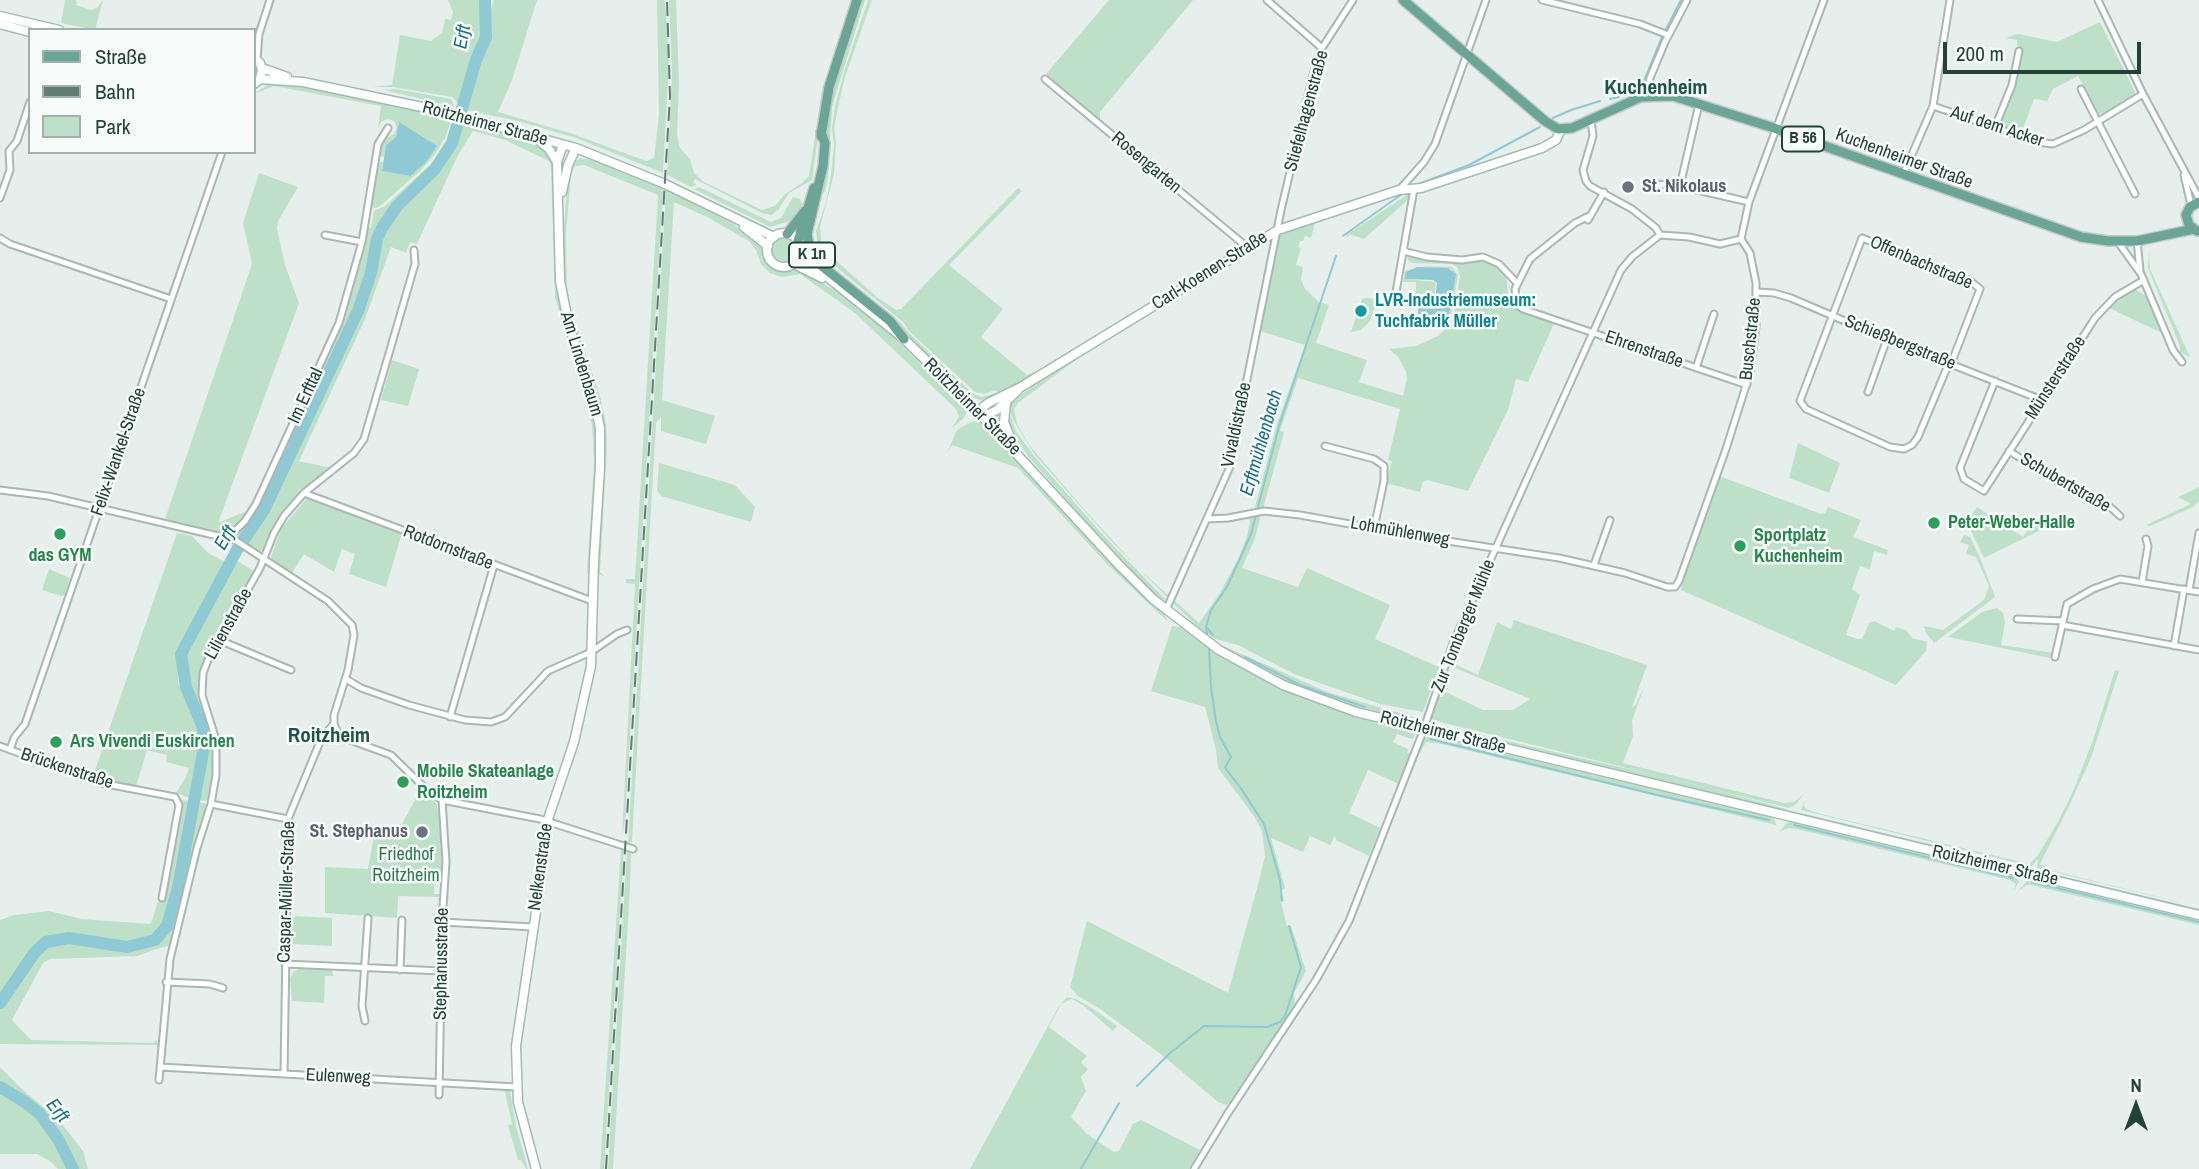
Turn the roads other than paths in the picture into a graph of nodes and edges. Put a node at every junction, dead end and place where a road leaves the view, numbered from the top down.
1 (270, 0) edge
2 (857, 0) edge
3 (1266, 0) edge
4 (1353, 0) edge
5 (1403, 0) edge
6 (1486, 0) edge
7 (1542, 0) edge
8 (1687, 0) edge
9 (1824, 0) edge
10 (1950, 0) edge
11 (2098, 0) edge
12 (0, 16) edge
13 (0, 24) edge
14 (51, 28) edge
15 (28, 31) edge
16 (1665, 33) junction
17 (259, 34) junction
18 (256, 38) edge
19 (1322, 48) junction
20 (2020, 51) dead end
21 (256, 53) edge
22 (1466, 54) junction
23 (256, 60) edge
24 (262, 68) junction
25 (1045, 79) dead end
26 (257, 82) edge
27 (303, 82) junction
28 (2081, 89) dead end
29 (2143, 94) junction
30 (1647, 96) junction
31 (1699, 103) junction
32 (1933, 106) junction
33 (28, 108) edge
34 (1591, 120) junction
35 (2098, 121) junction
36 (1995, 127) junction
37 (388, 128) dead end
38 (1561, 130) junction
39 (1777, 130) junction
40 (821, 132) junction
41 (533, 135) junction
42 (564, 145) junction
43 (576, 148) junction
44 (221, 154) edge
45 (557, 162) junction
46 (2181, 166) junction
47 (1903, 175) junction
48 (1654, 184) dead end
49 (1680, 186) junction
50 (1414, 189) junction
51 (1401, 190) junction
52 (1604, 192) junction
53 (2135, 194) dead end
54 (0, 198) edge
55 (559, 201) junction
56 (1749, 202) junction
57 (2196, 202) edge
58 (808, 207) junction
59 (2186, 217) junction
60 (736, 221) junction
61 (1278, 230) junction
62 (2197, 230) edge
63 (325, 234) dead end
64 (787, 234) junction
65 (1660, 235) junction
66 (774, 237) junction
67 (2157, 237) junction
68 (0, 238) edge
69 (1741, 239) junction
70 (798, 241) junction
71 (2137, 241) junction
72 (362, 242) junction
73 (2118, 242) junction
74 (768, 246) junction
75 (1247, 247) junction
76 (414, 250) dead end
77 (1403, 251) junction
78 (800, 255) junction
79 (794, 264) junction
80 (2141, 274) junction
81 (2144, 280) junction
82 (831, 282) junction
83 (1517, 283) junction
84 (1396, 292) dead end
85 (1757, 292) junction
86 (172, 299) junction
87 (1714, 314) dead end
88 (1832, 316) junction
89 (1593, 332) junction
90 (1887, 339) junction
91 (904, 340) junction
92 (2182, 362) dead end
93 (1950, 364) junction
94 (1696, 368) junction
95 (1995, 381) junction
96 (1747, 385) junction
97 (1021, 387) junction
98 (1868, 392) dead end
99 (2042, 400) junction
100 (1006, 403) junction
101 (981, 414) junction
102 (1325, 446) dead end
103 (1014, 449) junction
104 (2009, 451) junction
105 (0, 490) edge
106 (304, 493) junction
107 (99, 508) junction
108 (2120, 516) dead end
109 (1207, 519) junction
110 (1610, 520) dead end
111 (1374, 528) junction
112 (2199, 533) edge
113 (228, 538) junction
114 (2146, 539) dead end
115 (1496, 548) junction
116 (264, 560) junction
117 (494, 565) junction
118 (1594, 565) junction
119 (2142, 582) junction
120 (1675, 587) joint
121 (2186, 590) junction
122 (2199, 592) edge
123 (592, 601) junction
124 (1166, 610) junction
125 (2018, 618) dead end
126 (2062, 623) junction
127 (627, 630) dead end
128 (219, 640) junction
129 (2174, 646) junction
130 (2199, 650) edge
131 (591, 652) junction
132 (2055, 657) dead end
133 (291, 670) dead end
134 (346, 679) junction
135 (450, 717) junction
136 (334, 724) junction
137 (1424, 728) junction
138 (0, 746) edge
139 (10, 750) junction
140 (442, 800) junction
141 (211, 803) junction
142 (288, 819) junction
143 (547, 822) junction
144 (633, 849) dead end
145 (162, 898) dead end
146 (2199, 915) edge
147 (368, 918) dead end
148 (402, 920) dead end
149 (442, 922) junction
150 (533, 927) junction
151 (285, 964) junction
152 (364, 968) junction
153 (400, 970) junction
154 (442, 971) junction
155 (166, 982) junction
156 (223, 988) dead end
157 (365, 1021) dead end
158 (160, 1067) junction
159 (284, 1074) junction
160 (159, 1080) dead end
161 (440, 1082) junction
162 (516, 1087) junction
163 (439, 1095) dead end
164 (536, 1169) edge
165 (1194, 1169) edge

1 - 17 street
2 - 40 main road, K 1n
3 - 19 street
4 - 19 street, Stiefelhagenstraße
5 - 22 main road
6 - 22 street
7 - 16 street
8 - 16 street
9 - 39 street
10 - 32 street
11 - 29 street
12 - 14 street
13 - 15 street
16 - 30 street
17 - 18 street
17 - 21 street
19 - 61 street, Stiefelhagenstraße
20 - 36 street
22 - 38 main road
22 - 51 street
23 - 24 street
24 - 26 street
24 - 27 street, Roitzheimer Straße
25 - 75 street, Rosengarten
26 - 27 street, Roitzheimer Straße
27 - 41 street, Roitzheimer Straße
28 - 35 street
29 - 35 street, Auf dem Acker
29 - 46 street
30 - 31 main road, Kuchenheimer Straße / B 56
30 - 34 main road, Kuchenheimer Straße / B 56
31 - 39 main road, Kuchenheimer Straße / B 56
31 - 49 street
32 - 36 street, Auf dem Acker
32 - 47 street
33 - 54 street
34 - 38 main road, Kuchenheimer Straße / B 56
34 - 52 street
35 - 36 street, Auf dem Acker
35 - 53 street
37 - 72 street, Im Erfttal
38 - 50 street, Carl-Koenen-Straße
39 - 47 main road, Kuchenheimer Straße / B 56
39 - 56 street
40 - 58 main road, K 1n
40 - 91 main road, K 1n
41 - 42 street, Roitzheimer Straße
41 - 45 street
42 - 43 street, Roitzheimer Straße
42 - 45 street, Am Lindenbaum
43 - 55 street, Am Lindenbaum
43 - 60 street, Roitzheimer Straße
44 - 86 street, Felix-Wankel-Straße
45 - 55 street, Am Lindenbaum
46 - 57 street
46 - 57 street
47 - 73 main road, Kuchenheimer Straße / B 56
48 - 49 street
49 - 56 street
50 - 51 street, Carl-Koenen-Straße
50 - 77 street
51 - 61 street, Carl-Koenen-Straße
52 - 65 street
52 - 83 street
55 - 123 street, Am Lindenbaum
56 - 69 street
57 - 59 main road
58 - 64 main road, K 1n
58 - 70 main road, K 1n
59 - 62 main road
59 - 67 main road, Kuchenheimer Straße / B 56
60 - 66 street, Roitzheimer Straße
60 - 74 street, Roitzheimer Straße
61 - 75 street, Carl-Koenen-Straße
61 - 109 street, Vivaldistraße
62 - 67 main road, Kuchenheimer Straße / B 56
63 - 72 street
64 - 66 street
64 - 70 street
65 - 69 street
65 - 89 street, Zur Tomberger Mühle
66 - 74 street
67 - 71 main road, Kuchenheimer Straße / B 56
68 - 86 street
69 - 85 street, Buschstraße
70 - 78 street
71 - 73 main road, Kuchenheimer Straße / B 56
71 - 80 street
72 - 113 street, Im Erfttal
73 - 80 street
74 - 79 street
75 - 97 street, Carl-Koenen-Straße
76 - 106 street, Lilienstraße
77 - 83 street
77 - 84 street
78 - 79 street
78 - 82 street, Roitzheimer Straße
79 - 82 street, Roitzheimer Straße
80 - 81 street
81 - 92 street
81 - 99 street, Münsterstraße
82 - 91 street, Roitzheimer Straße
83 - 89 street, Ehrenstraße
85 - 88 street, Schießbergstraße
85 - 96 street, Buschstraße
86 - 107 street, Felix-Wankel-Straße
87 - 94 street, Ehrenstraße
88 - 90 street, Schießbergstraße
88 - 93 street, Offenbachstraße
88 - 93 street
89 - 94 street, Ehrenstraße
89 - 115 street, Zur Tomberger Mühle
90 - 93 street, Schießbergstraße
90 - 98 street
91 - 101 street, Roitzheimer Straße
93 - 95 street, Schießbergstraße
94 - 96 street, Ehrenstraße
95 - 99 street, Schießbergstraße
95 - 104 street, Münsterstraße
96 - 120 street, Buschstraße
97 - 100 street, Carl-Koenen-Straße
97 - 101 street, Carl-Koenen-Straße
99 - 104 street, Münsterstraße
100 - 101 street, Carl-Koenen-Straße
100 - 103 street
101 - 103 street, Roitzheimer Straße
102 - 111 street
103 - 124 street, Roitzheimer Straße
104 - 108 street, Schubertstraße
105 - 107 street
106 - 116 street, Lilienstraße
106 - 117 street, Rotdornstraße
107 - 113 street
107 - 139 street, Felix-Wankel-Straße
109 - 111 street, Lohmühlenweg
109 - 124 street, Vivaldistraße
110 - 118 street
111 - 115 street, Lohmühlenweg
112 - 121 street
113 - 116 street
114 - 119 street
115 - 118 street, Lohmühlenweg
115 - 137 street, Zur Tomberger Mühle
116 - 128 street, Lilienstraße
116 - 134 street, Caspar-Müller-Straße
117 - 123 street, Rotdornstraße
117 - 135 street
118 - 120 street, Lohmühlenweg
119 - 121 street
119 - 126 street
121 - 122 street
121 - 129 street
123 - 131 street, Am Lindenbaum
124 - 137 street, Roitzheimer Straße
125 - 126 street
126 - 129 street
126 - 132 street
127 - 131 street
128 - 133 street
128 - 141 street, Lilienstraße
129 - 130 street
131 - 135 street
131 - 143 street, Nelkenstraße
134 - 135 street
134 - 136 street, Caspar-Müller-Straße
136 - 140 street
136 - 142 street, Caspar-Müller-Straße
137 - 146 street, Roitzheimer Straße
137 - 165 street, Zur Tomberger Mühle
138 - 139 street, Brückenstraße
139 - 145 street, Brückenstraße
140 - 143 street
140 - 149 street, Stephanusstraße
141 - 142 street
141 - 155 street, Lilienstraße
142 - 151 street, Caspar-Müller-Straße
143 - 144 street
143 - 150 street, Nelkenstraße
147 - 152 street
148 - 153 street
149 - 150 street
149 - 154 street, Stephanusstraße
150 - 162 street, Nelkenstraße
151 - 152 street
151 - 159 street, Caspar-Müller-Straße
152 - 153 street
152 - 157 street
153 - 154 street
154 - 161 street, Stephanusstraße
155 - 156 street
155 - 158 street, Lilienstraße
158 - 159 street, Eulenweg
158 - 160 street, Lilienstraße
159 - 161 street, Eulenweg
161 - 162 street, Eulenweg
161 - 163 street, Stephanusstraße
162 - 164 street, Nelkenstraße

